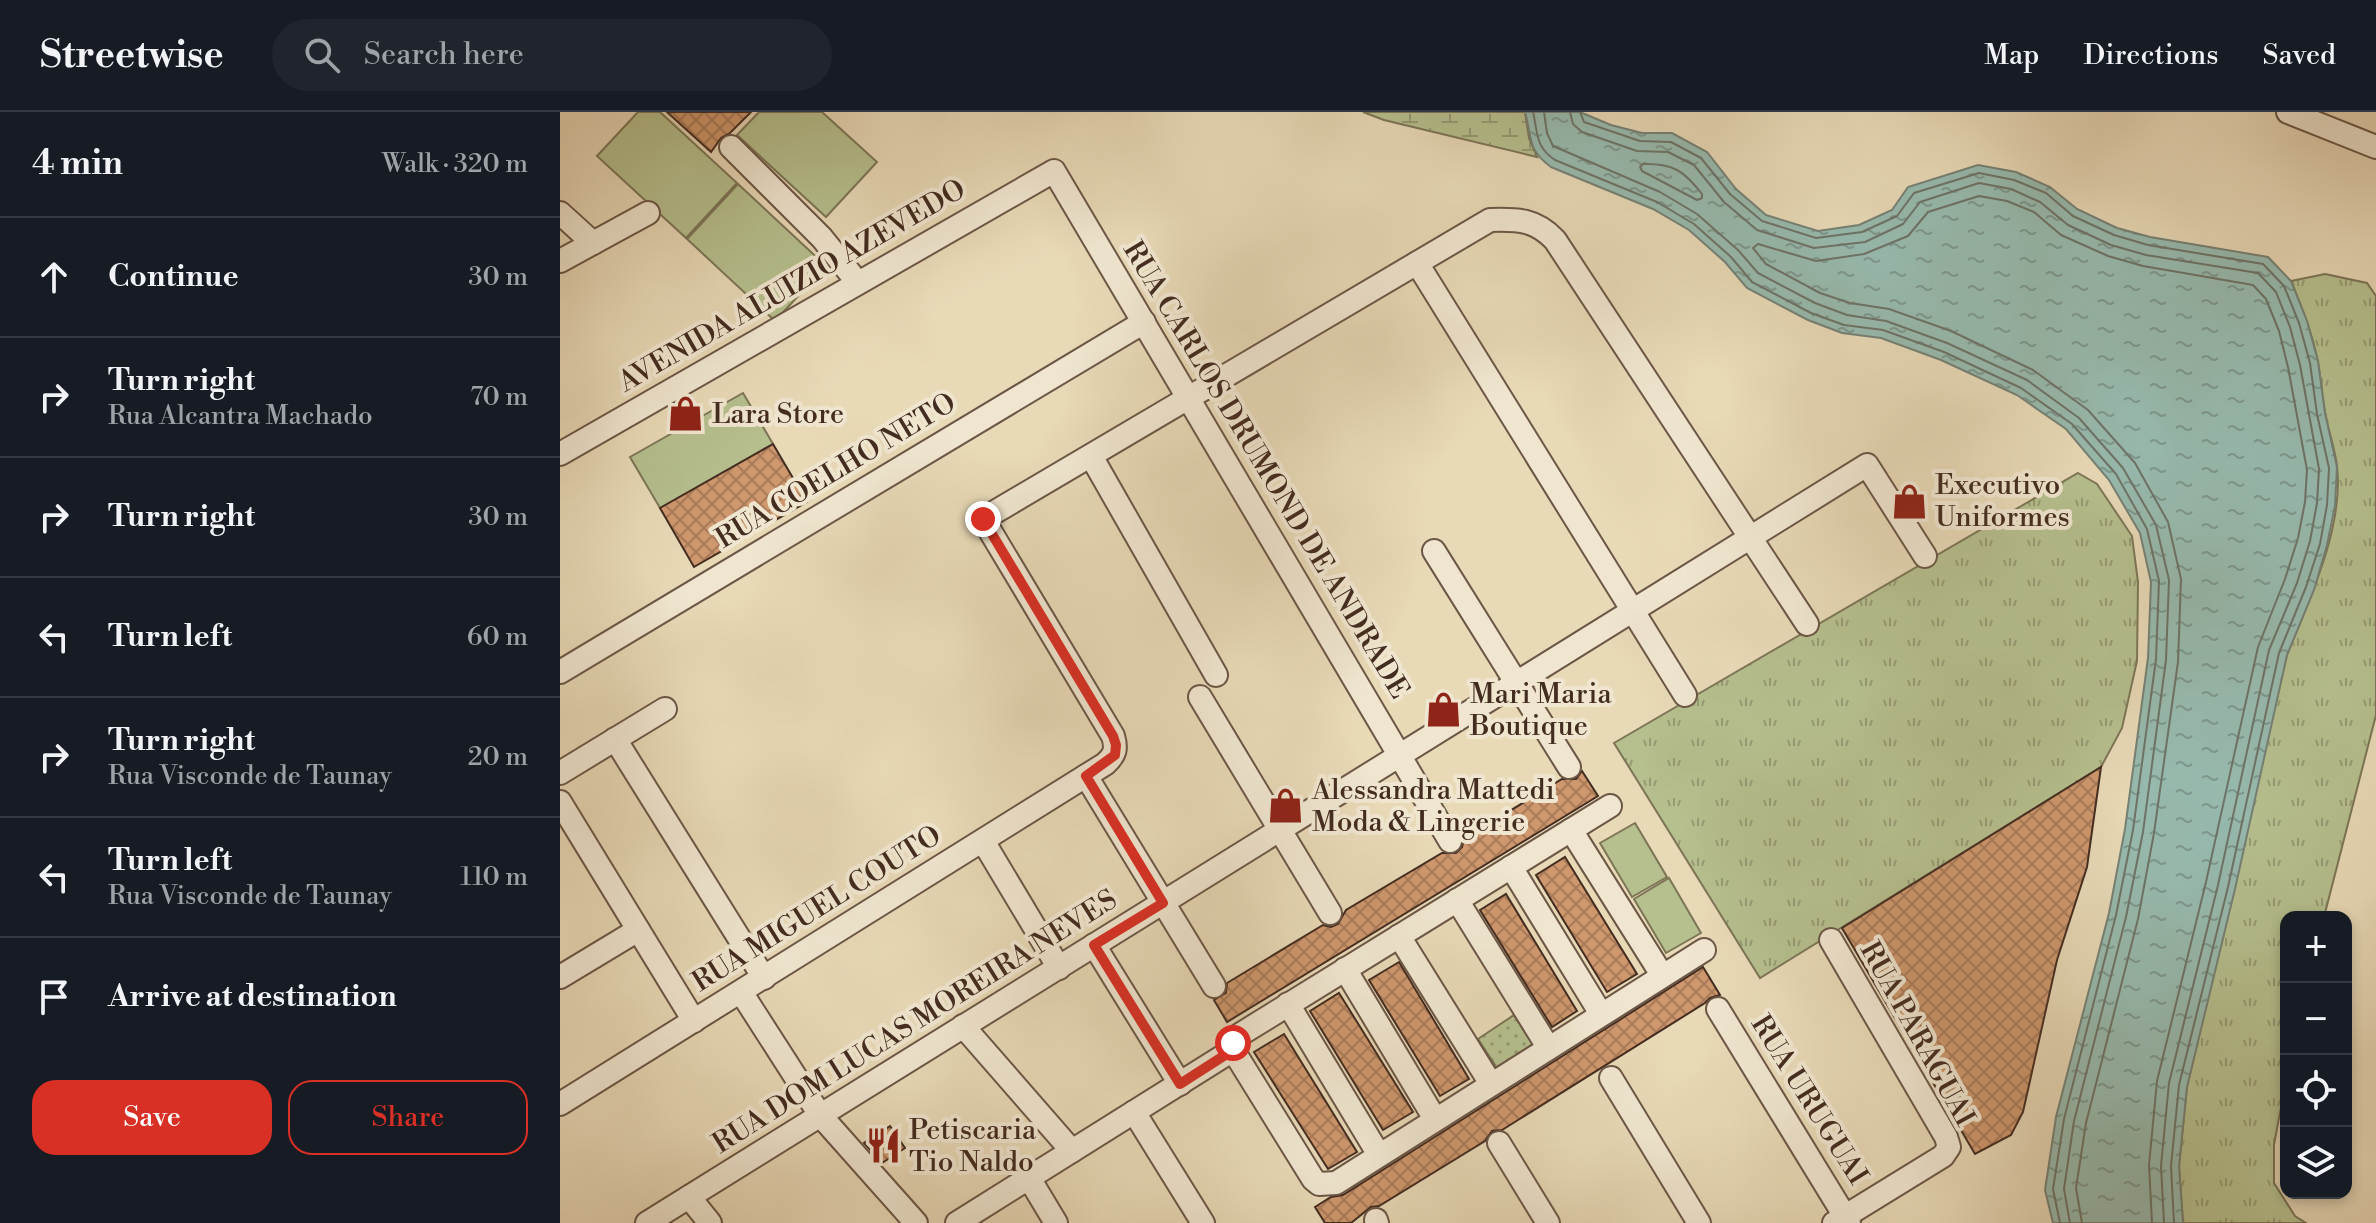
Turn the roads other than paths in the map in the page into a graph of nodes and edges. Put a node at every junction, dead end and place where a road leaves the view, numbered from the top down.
1 (2288, 112) edge
2 (731, 147) dead end
3 (2376, 147) edge
4 (1054, 171) joint
5 (560, 213) edge
6 (648, 213) dead end
7 (593, 243) junction
8 (560, 261) edge
9 (1417, 263) junction
10 (858, 283) junction
11 (1144, 322) junction
12 (1189, 398) junction
13 (560, 454) edge
14 (1091, 456) junction
15 (1751, 538) junction
16 (1434, 551) dead end
17 (1925, 556) dead end
18 (1633, 611) junction
19 (1807, 624) dead end
20 (560, 672) edge
21 (1216, 675) dead end
22 (1516, 683) junction
23 (1685, 695) dead end
24 (1200, 697) dead end
25 (665, 709) dead end
26 (615, 739) junction
27 (1400, 756) junction
28 (1569, 767) dead end
29 (560, 773) edge
30 (1086, 776) junction
31 (560, 802) edge
32 (1610, 806) dead end
33 (1280, 830) junction
34 (1571, 830) junction
35 (983, 841) junction
36 (1450, 841) dead end
37 (1511, 867) junction
38 (1457, 900) junction
39 (1163, 903) junction
40 (1330, 913) dead end
41 (638, 930) junction
42 (1399, 936) junction
43 (1831, 940) dead end
44 (1094, 945) junction
45 (1704, 950) dead end
46 (1059, 968) junction
47 (1345, 969) junction
48 (1662, 975) junction
49 (560, 977) edge
50 (764, 978) junction
51 (1214, 986) dead end
52 (741, 992) junction
53 (1288, 1004) junction
54 (1718, 1009) dead end
55 (1601, 1014) junction
56 (694, 1021) junction
57 (963, 1026) junction
58 (1548, 1047) junction
59 (1233, 1050) junction
60 (1611, 1078) dead end
61 (1180, 1084) junction
62 (1491, 1084) junction
63 (560, 1104) edge
64 (1134, 1112) junction
65 (820, 1115) junction
66 (1435, 1119) junction
67 (1499, 1143) dead end
68 (1072, 1151) junction
69 (1379, 1155) junction
70 (1029, 1178) junction
71 (689, 1197) junction
72 (1843, 1221) edge
73 (647, 1223) edge
74 (710, 1223) edge
75 (916, 1223) edge
76 (957, 1223) edge
77 (1056, 1223) edge
78 (1203, 1223) edge
79 (1548, 1223) edge
80 (1699, 1223) edge

1 - 3 street
2 - 10 street
4 - 10 street, AVENIDA ALUIZIO AZEVEDO
4 - 11 street, RUA CARLOS DRUMOND DE ANDRADE
5 - 7 street
6 - 7 street
7 - 8 street
9 - 12 street
9 - 15 street
9 - 18 street
10 - 13 street, AVENIDA ALUIZIO AZEVEDO
11 - 12 street, RUA CARLOS DRUMOND DE ANDRADE
11 - 20 street, RUA COELHO NETO
12 - 14 street
12 - 27 street, RUA CARLOS DRUMOND DE ANDRADE
14 - 21 street
14 - 30 street, RUA MIGUEL COUTO
15 - 17 street, RUA DOM LUCAS MOREIRA NEVES
15 - 18 street, RUA DOM LUCAS MOREIRA NEVES
15 - 19 street
16 - 22 street
18 - 22 street, RUA DOM LUCAS MOREIRA NEVES
18 - 23 street
22 - 27 street, RUA DOM LUCAS MOREIRA NEVES
22 - 28 street
24 - 33 street
25 - 26 street
26 - 29 street
26 - 50 street
27 - 33 street, RUA DOM LUCAS MOREIRA NEVES
27 - 36 street, RUA CARLOS DRUMOND DE ANDRADE
30 - 35 street, RUA MIGUEL COUTO
30 - 39 street
31 - 41 street
32 - 34 street
33 - 39 street, RUA DOM LUCAS MOREIRA NEVES
33 - 40 street
34 - 37 street
34 - 48 street
35 - 46 street
35 - 50 street, RUA MIGUEL COUTO
37 - 38 street
37 - 55 street
38 - 42 street
38 - 58 street
39 - 44 street, RUA DOM LUCAS MOREIRA NEVES
39 - 51 street
41 - 49 street
41 - 56 street
42 - 47 street
42 - 62 street
43 - 72 street, RUA PARAGUAI
44 - 46 street, RUA DOM LUCAS MOREIRA NEVES
44 - 61 street
45 - 48 street
46 - 57 street, RUA DOM LUCAS MOREIRA NEVES
47 - 53 street
47 - 66 street
48 - 55 street
50 - 52 street, RUA MIGUEL COUTO
52 - 56 street, RUA MIGUEL COUTO
52 - 65 street
53 - 59 street
53 - 69 street
54 - 72 street, RUA URUGUAI
55 - 58 street
56 - 63 street, RUA MIGUEL COUTO
57 - 65 street, RUA DOM LUCAS MOREIRA NEVES
57 - 68 street
58 - 62 street
59 - 61 street
59 - 69 street
60 - 80 street
61 - 64 street
62 - 66 street
64 - 68 street
64 - 78 street
65 - 71 street, RUA DOM LUCAS MOREIRA NEVES
65 - 75 street
66 - 69 street
67 - 79 street
68 - 70 street
70 - 76 street
70 - 77 street
71 - 73 street, RUA DOM LUCAS MOREIRA NEVES
71 - 74 street

